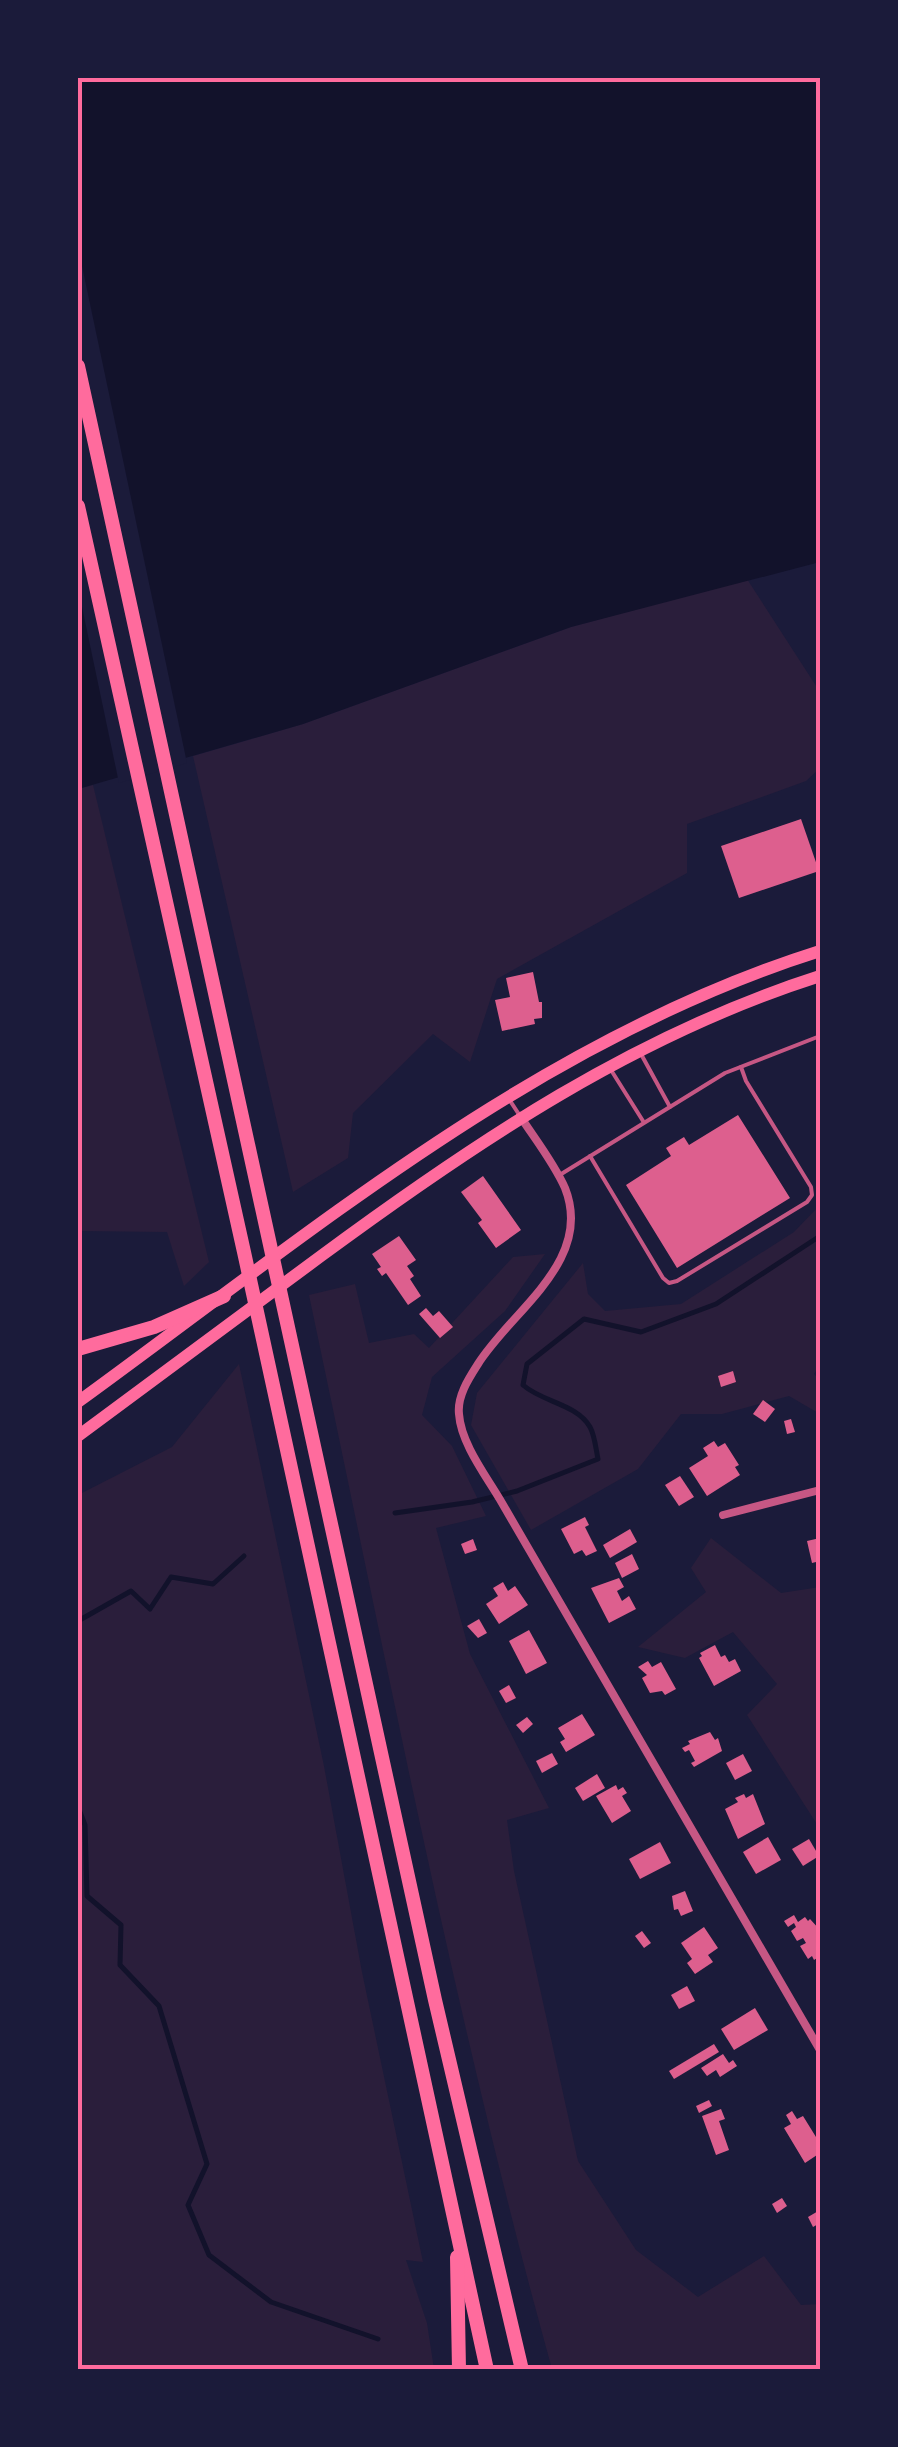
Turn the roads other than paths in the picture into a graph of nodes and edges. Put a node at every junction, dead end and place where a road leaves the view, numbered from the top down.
1 (78, 366) edge
2 (78, 506) edge
3 (820, 951) edge
4 (820, 976) edge
5 (820, 1036) edge
6 (639, 1050) junction
7 (608, 1066) junction
8 (741, 1067) junction
9 (508, 1096) junction
10 (670, 1107) junction
11 (520, 1116) junction
12 (644, 1123) junction
13 (590, 1156) junction
14 (558, 1176) junction
15 (224, 1296) junction
16 (78, 1349) edge
17 (78, 1402) edge
18 (78, 1436) edge
19 (820, 1490) edge
20 (724, 1515) dead end
21 (820, 2050) edge
22 (457, 2231) junction
23 (458, 2370) edge
24 (487, 2370) edge
25 (524, 2370) edge

1 - 25 highway
2 - 22 highway
3 - 9 main road
4 - 6 main road
5 - 8 lane
6 - 7 main road
6 - 10 lane
7 - 11 main road
7 - 12 lane
8 - 10 lane
8 - 13 lane
9 - 11 lane
9 - 15 main road
10 - 12 lane
11 - 14 street
11 - 18 main road
12 - 13 lane
13 - 14 lane
14 - 21 street
15 - 16 highway
15 - 17 main road
19 - 20 street
22 - 23 highway
22 - 24 highway

